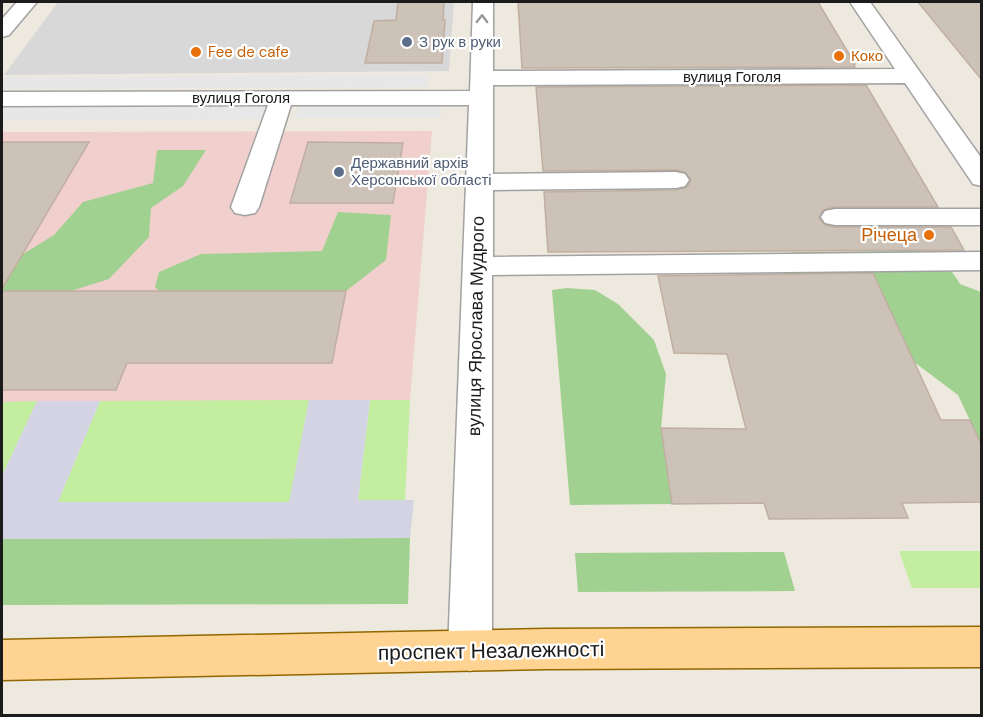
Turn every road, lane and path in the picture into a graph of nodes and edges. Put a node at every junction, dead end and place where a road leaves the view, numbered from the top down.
1 (27, 2) edge
2 (483, 2) edge
3 (860, 2) edge
4 (2, 31) edge
5 (911, 76) junction
6 (481, 88) junction
7 (282, 98) junction
8 (2, 99) edge
9 (981, 178) edge
10 (676, 180) dead end
11 (479, 182) junction
12 (245, 207) dead end
13 (835, 217) dead end
14 (981, 217) edge
15 (981, 261) edge
16 (477, 266) junction
17 (981, 647) edge
18 (470, 651) junction
19 (2, 660) edge

1 - 4 street
6 -> 2 street, вулиця Ярослава Мудрого
3 - 5 street
5 - 6 street, вулиця Гоголя
5 - 9 street
6 - 7 street, вулиця Гоголя
6 - 11 street, вулиця Ярослава Мудрого
7 - 8 street, вулиця Гоголя
7 - 12 street
10 - 11 street
11 - 16 street, вулиця Ярослава Мудрого
13 - 14 street
15 - 16 street
16 - 18 street, вулиця Ярослава Мудрого
17 - 18 main road, проспект Незалежності
18 - 19 main road, проспект Незалежності

